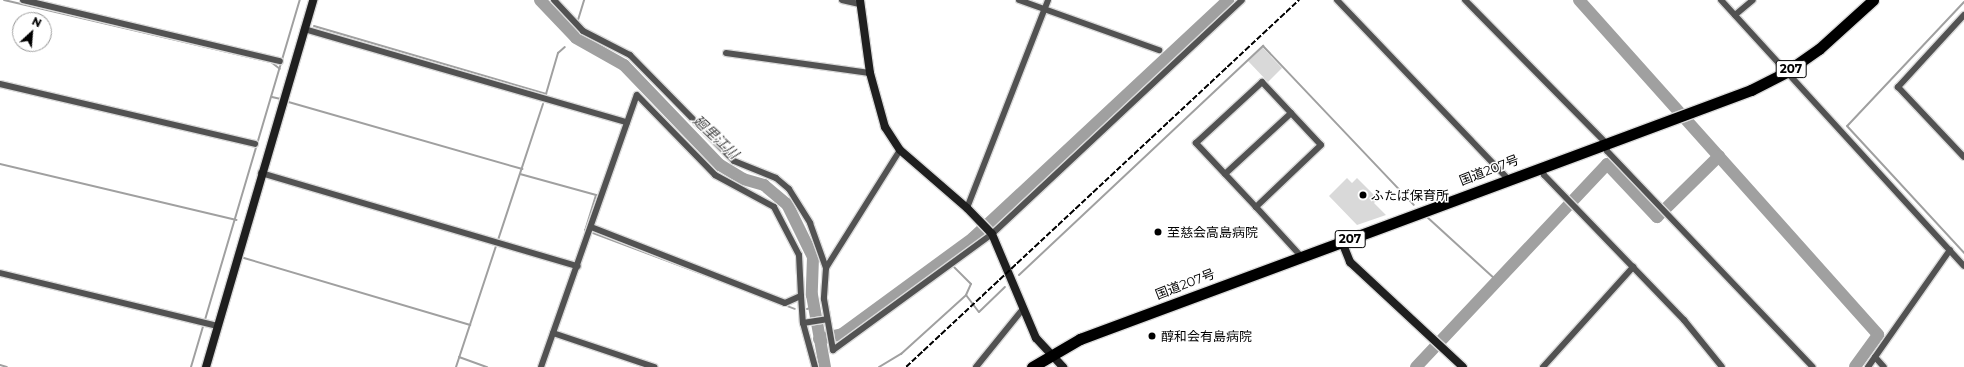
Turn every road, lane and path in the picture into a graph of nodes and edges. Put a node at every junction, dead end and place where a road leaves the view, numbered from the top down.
1 (24, 0) edge
2 (313, 0) edge
3 (554, 0) edge
4 (842, 0) edge
5 (1019, 0) edge
6 (1048, 0) edge
7 (1242, 0) edge
8 (1337, 0) edge
9 (1465, 0) edge
10 (1722, 0) edge
11 (1754, 0) edge
12 (1873, 0) edge
13 (860, 2) edge
14 (1044, 9) junction
15 (1735, 15) junction
16 (1964, 15) edge
17 (304, 29) junction
18 (1159, 50) dead end
19 (726, 53) dead end
20 (280, 61) dead end
21 (1786, 72) junction
22 (870, 73) junction
23 (0, 84) edge
24 (1291, 113) junction
25 (626, 122) junction
26 (1606, 143) junction
27 (255, 144) dead end
28 (900, 150) junction
29 (1964, 157) edge
30 (1540, 167) junction
31 (261, 173) junction
32 (1225, 174) junction
33 (1507, 178) junction
34 (1256, 207) junction
35 (967, 208) junction
36 (590, 230) junction
37 (992, 234) junction
38 (1342, 242) junction
39 (1950, 250) junction
40 (1300, 255) junction
41 (578, 266) junction
42 (1964, 266) edge
43 (1633, 267) junction
44 (826, 268) junction
45 (0, 273) edge
46 (801, 296) junction
47 (1023, 309) junction
48 (826, 318) junction
49 (802, 323) junction
50 (217, 326) junction
51 (553, 333) junction
52 (1049, 354) junction
53 (1875, 357) junction
54 (206, 367) edge
55 (542, 367) edge
56 (654, 367) edge
57 (815, 367) edge
58 (976, 367) edge
59 (1032, 367) edge
60 (1063, 367) edge
61 (1463, 367) edge
62 (1543, 367) edge
63 (1722, 367) edge
64 (1814, 367) edge
65 (1868, 367) edge
66 (1884, 367) edge

1 - 20 street
2 - 17 street
3 - 44 street
4 - 13 street
5 - 14 street
6 - 14 street
7 - 37 street
8 - 33 street
9 - 26 street
10 - 15 street
11 - 15 street
12 - 21 highway, 国道207号 / 207
13 - 22 street
14 - 18 street
14 - 35 street
15 - 21 street
16 - 29 street
17 - 25 street
17 - 31 street
19 - 22 street
21 - 26 highway, 国道207号 / 207
21 - 39 street
22 - 28 street
23 - 27 street
24 - 32 street
24 - 32 street
24 - 34 street
25 - 36 street
25 - 46 street
26 - 30 highway, 国道207号 / 207
26 - 64 street
28 - 35 street
28 - 44 street
30 - 33 highway, 国道207号 / 207
30 - 43 street
31 - 41 street
31 - 50 street
32 - 34 street
33 - 38 highway, 国道207号 / 207
34 - 40 street
35 - 37 street
36 - 41 street
36 - 46 street
37 - 47 street
37 - 48 street
38 - 40 highway, 国道207号 / 207
38 - 61 street
39 - 42 street
39 - 53 street
40 - 52 highway, 国道207号 / 207
41 - 51 street
43 - 62 street
43 - 63 street
44 - 48 street
45 - 50 street
46 - 49 street
47 - 52 street
47 - 58 street
48 - 49 street
49 - 57 street
50 - 54 street
51 - 55 street
51 - 56 street
52 - 59 highway, 国道207号 / 207
52 - 60 street
53 - 65 street
53 - 66 street

